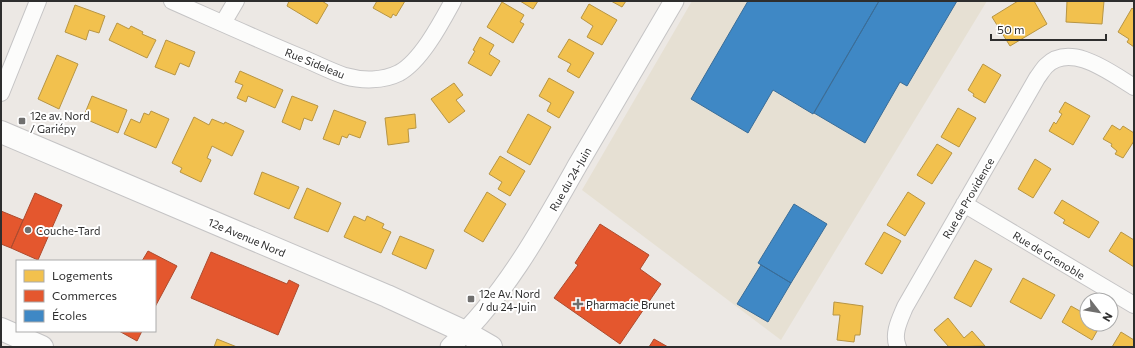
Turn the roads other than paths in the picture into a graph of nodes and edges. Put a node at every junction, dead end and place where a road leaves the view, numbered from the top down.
1 (38, 1) edge
2 (172, 1) edge
3 (236, 1) edge
4 (453, 1) edge
5 (674, 1) edge
6 (223, 23) junction
7 (1134, 87) edge
8 (1, 93) edge
9 (1, 132) edge
10 (964, 204) junction
11 (1134, 305) edge
12 (1, 329) edge
13 (458, 339) edge
14 (42, 347) edge
15 (491, 347) edge
16 (898, 347) edge

1 - 8 street
2 - 6 street, Rue Sideleau
3 - 6 street
4 - 6 street, Rue Sideleau
5 - 13 street, Rue du 24-Juin
7 - 10 street, Rue de Providence
9 - 13 main road, 12e Avenue Nord
10 - 11 street, Rue de Grenoble
10 - 16 street, Rue de Providence
12 - 14 main road
13 - 15 main road, 12e Avenue Nord

